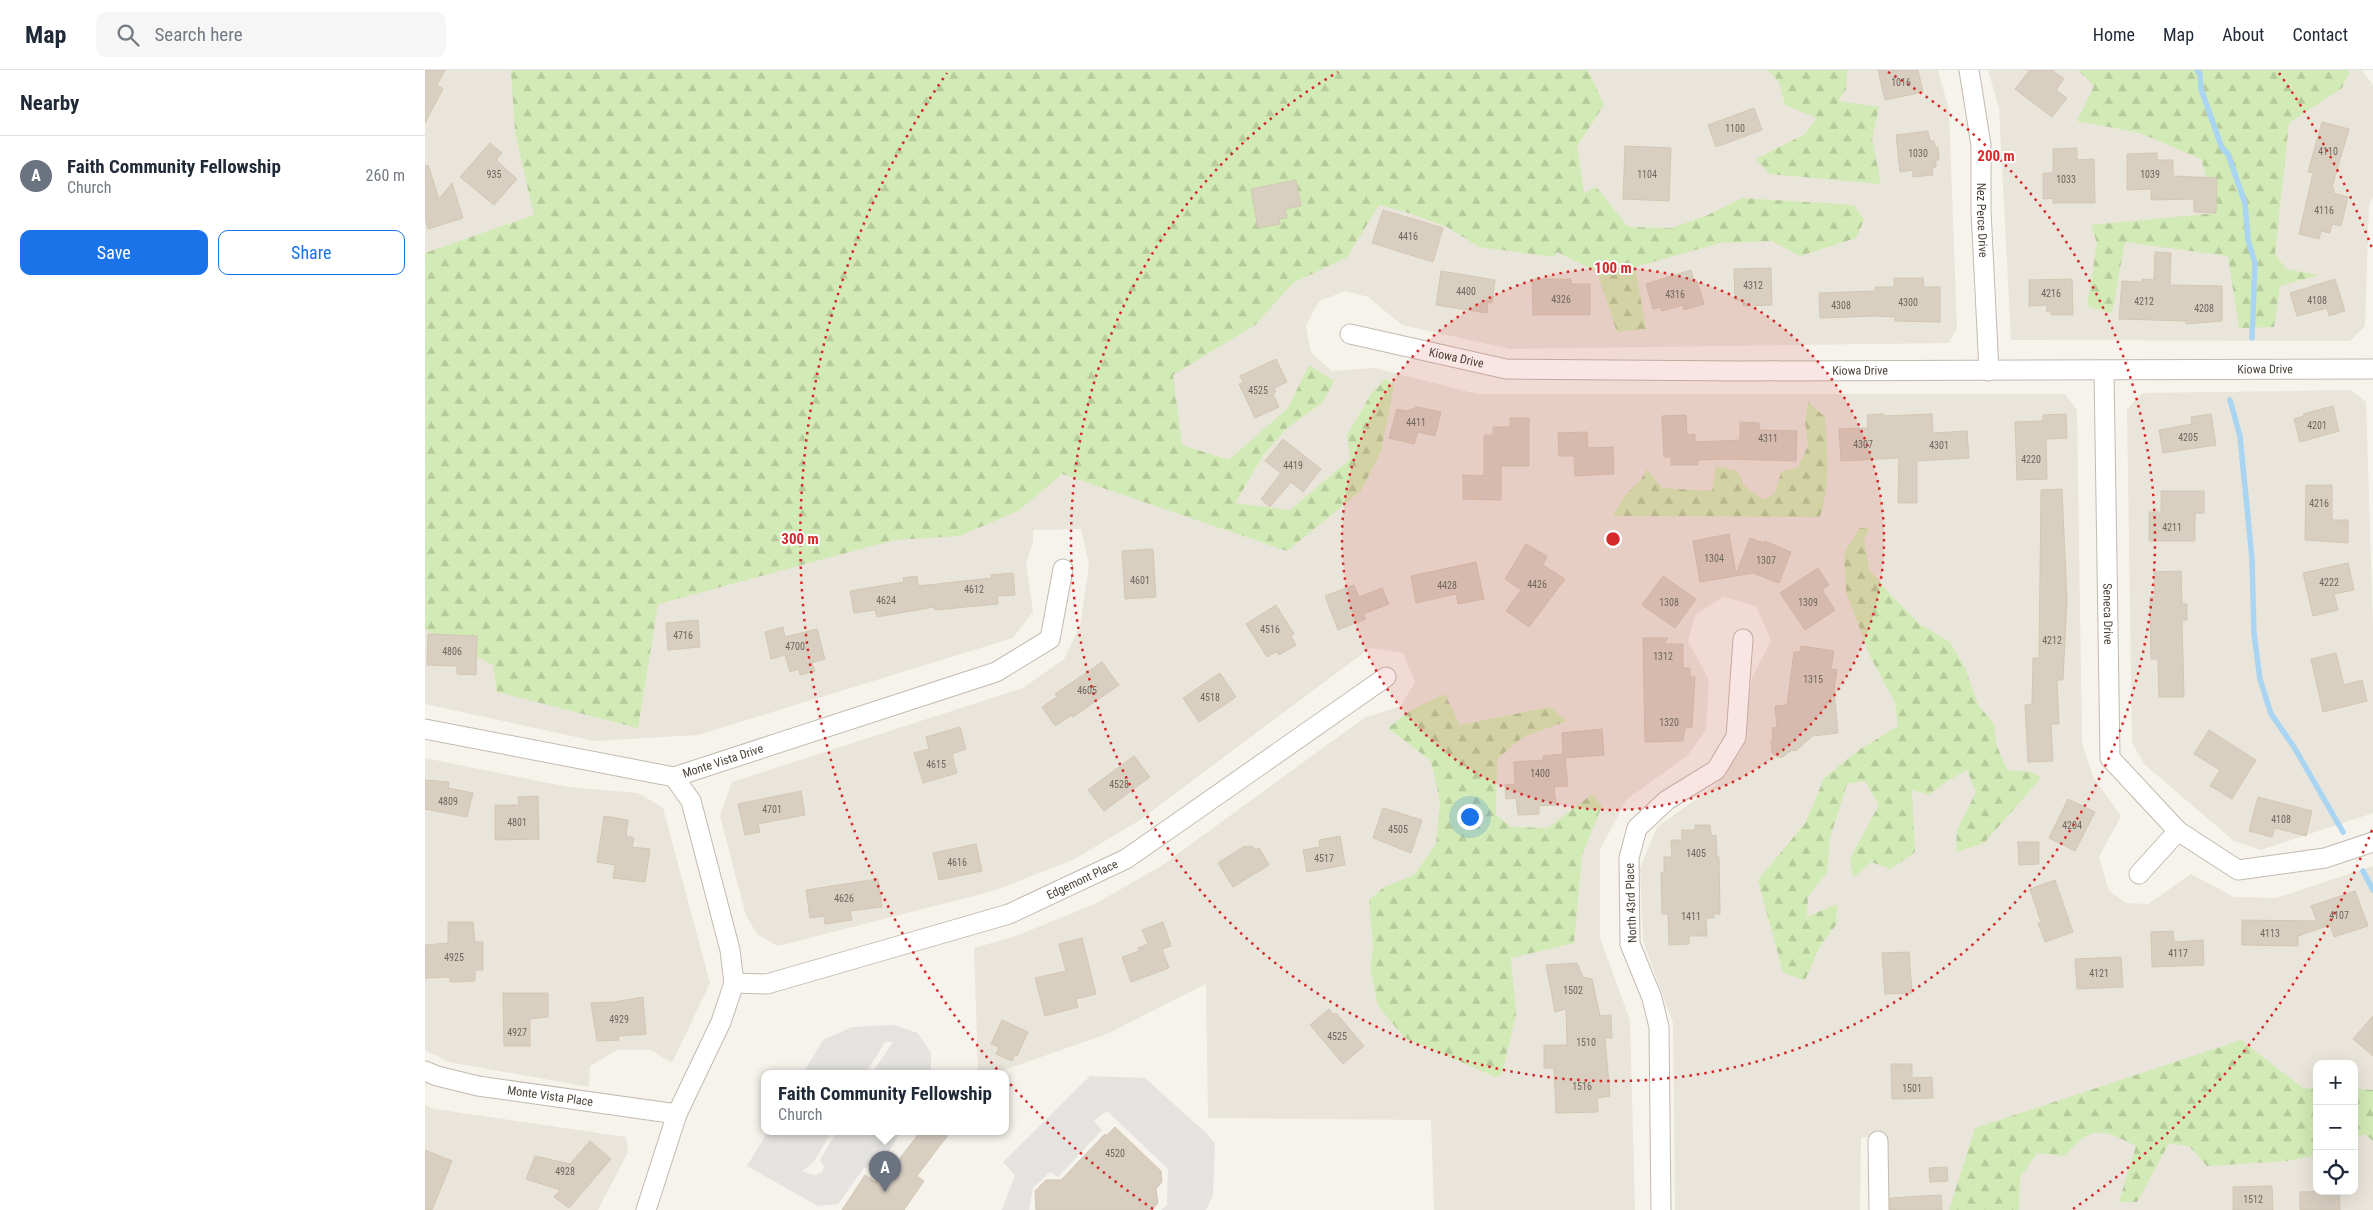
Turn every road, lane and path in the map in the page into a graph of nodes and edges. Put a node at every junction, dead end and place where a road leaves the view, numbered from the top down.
1 (1969, 70) edge
2 (1350, 334) dead end
3 (2373, 369) edge
4 (2104, 370) junction
5 (1989, 371) junction
6 (1063, 569) dead end
7 (1743, 639) dead end
8 (1386, 677) dead end
9 (425, 729) edge
10 (674, 777) junction
11 (2178, 831) junction
12 (2373, 842) edge
13 (2139, 874) dead end
14 (734, 983) junction
15 (425, 1070) edge
16 (677, 1114) junction
17 (1878, 1141) dead end
18 (646, 1210) edge
19 (1661, 1210) edge
20 (1879, 1210) edge

1 - 5 street, Nez Perce Drive
2 - 5 street, Kiowa Drive
3 - 4 street, Kiowa Drive
4 - 5 street, Kiowa Drive
4 - 11 street, Seneca Drive
6 - 10 street, Monte Vista Drive
7 - 19 street, North 43rd Place
8 - 14 street, Edgemont Place
9 - 10 street
10 - 14 street, Monte Vista Drive
11 - 12 street, Seneca Drive
11 - 13 street
14 - 16 street, Monte Vista Drive
15 - 16 street, Monte Vista Place
16 - 18 street, Monte Vista Drive
17 - 20 street

